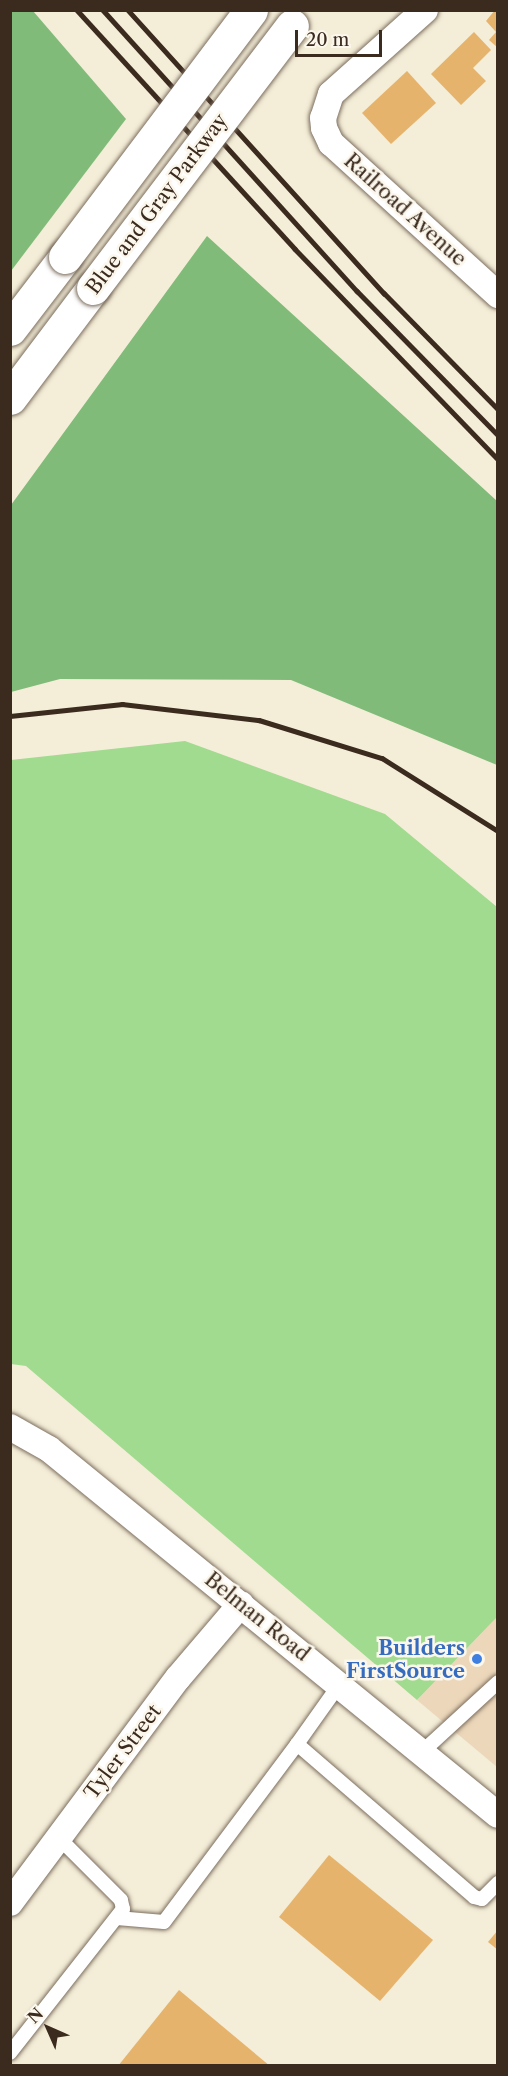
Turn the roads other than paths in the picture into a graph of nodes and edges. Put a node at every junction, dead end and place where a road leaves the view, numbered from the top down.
1 (252, 10) edge
2 (425, 10) edge
3 (301, 16) edge
4 (498, 295) edge
5 (10, 329) edge
6 (10, 398) edge
7 (10, 1427) edge
8 (241, 1604) junction
9 (498, 1682) edge
10 (339, 1685) junction
11 (297, 1744) junction
12 (422, 1752) junction
13 (498, 1815) edge
14 (58, 1838) junction
15 (498, 1883) edge
16 (10, 1903) edge
17 (117, 1918) junction
18 (10, 2053) edge

1 - 5 highway, Blue and Gray Parkway, bridge
2 - 4 street, Railroad Avenue
3 - 6 highway, Blue and Gray Parkway, bridge
7 - 8 street, Belman Road
8 - 10 street, Belman Road
8 - 14 street, Tyler Street
9 - 12 lane
10 - 11 lane
10 - 12 street, Belman Road
11 - 15 lane
11 - 17 lane
12 - 13 street, Belman Road
14 - 16 street, Tyler Street
14 - 17 lane
17 - 18 lane

